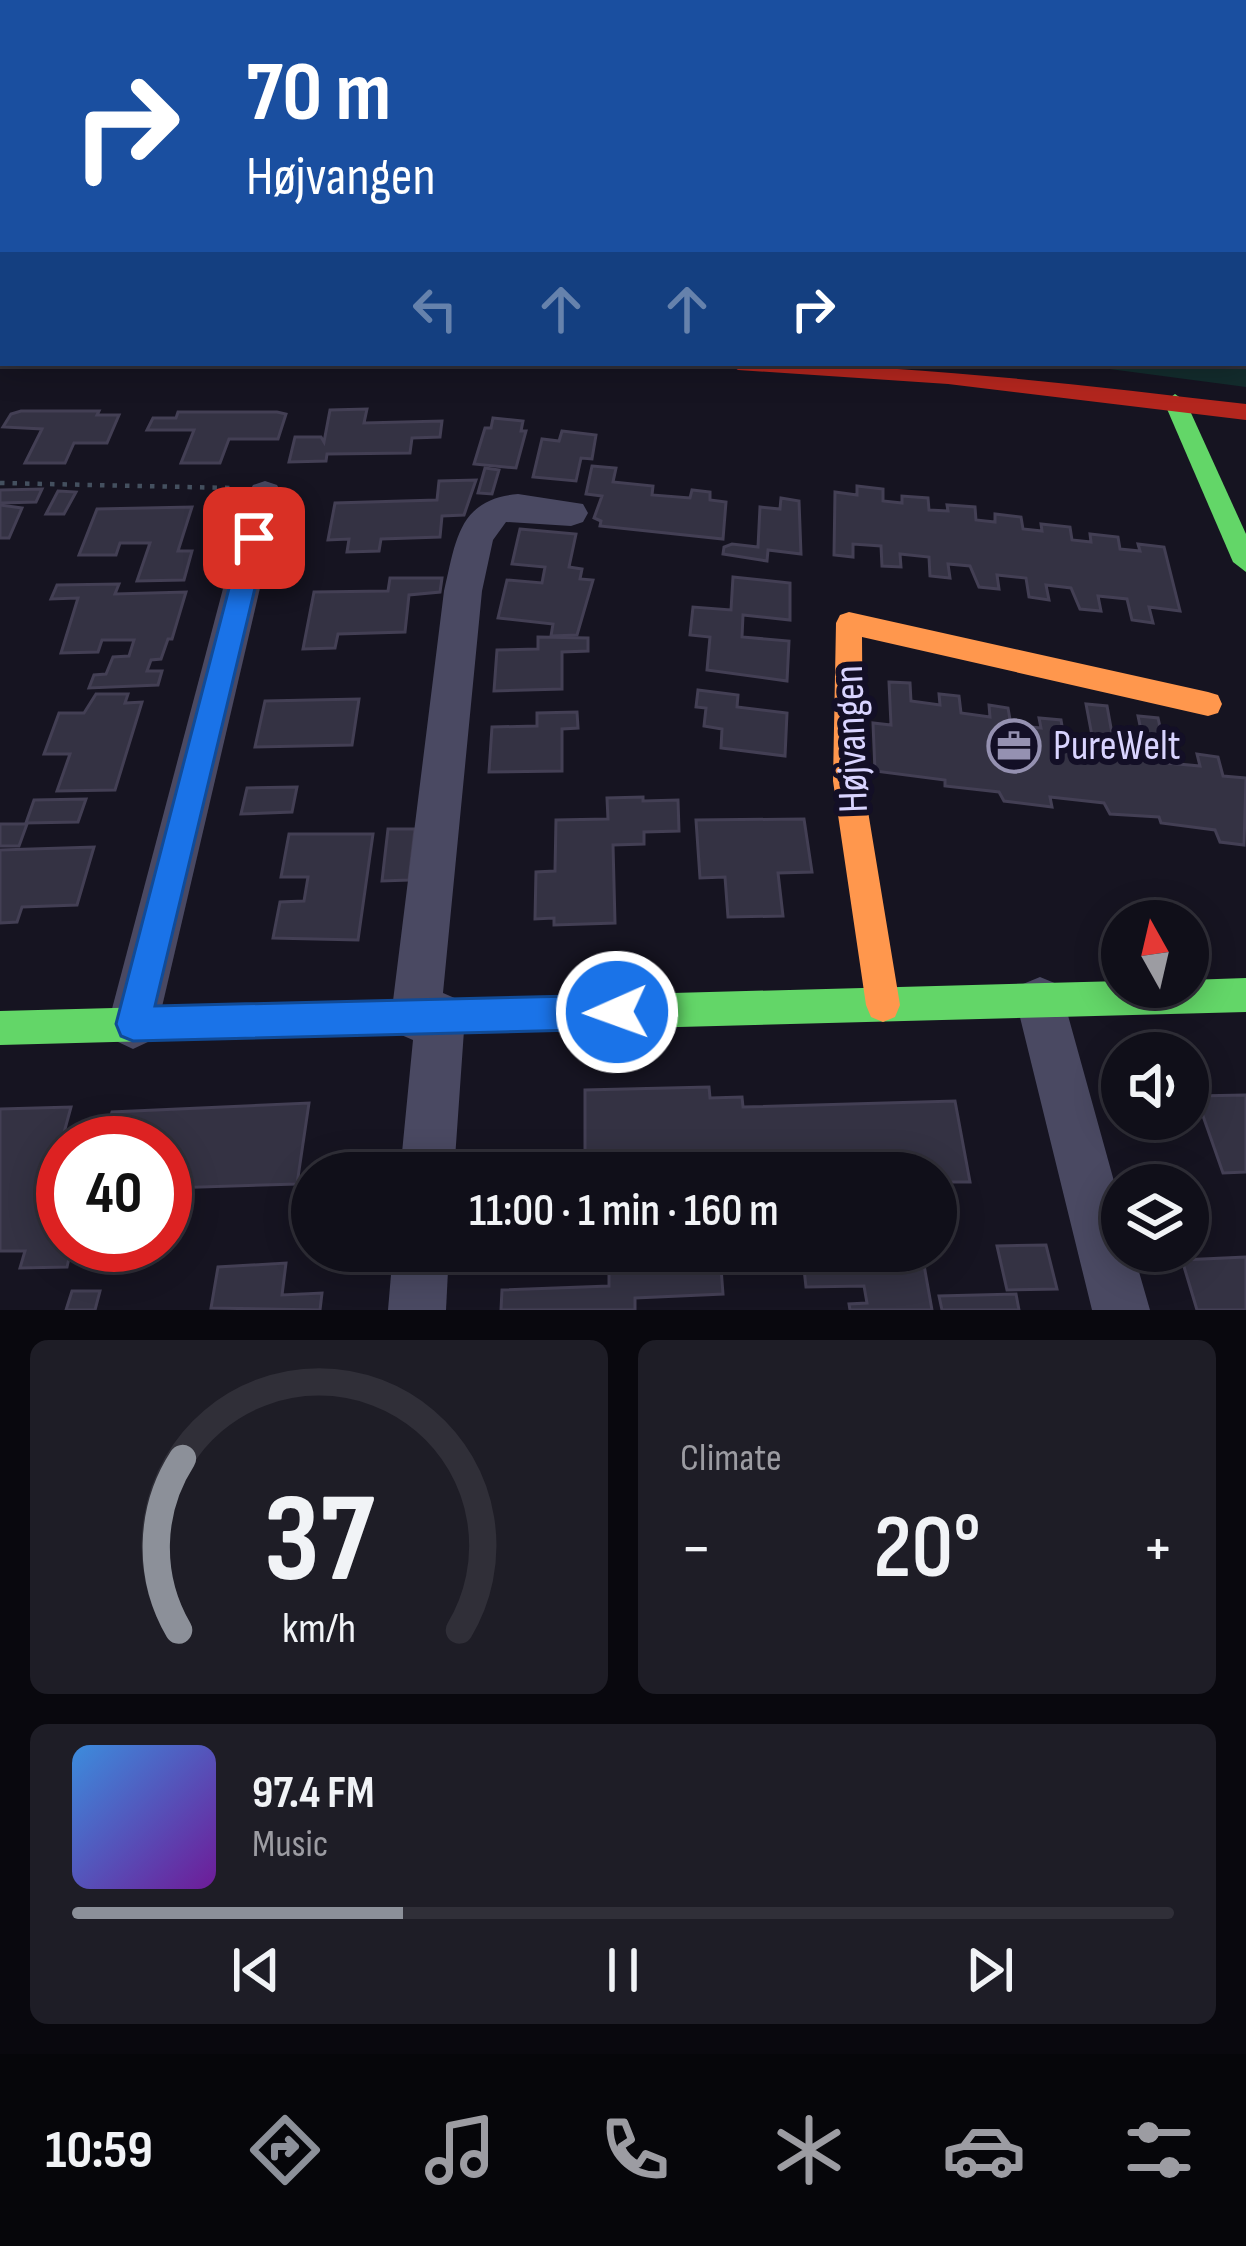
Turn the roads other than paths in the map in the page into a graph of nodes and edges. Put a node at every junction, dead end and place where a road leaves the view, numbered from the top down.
1 (784, 366) edge
2 (1175, 402) junction
3 (1246, 412) edge
4 (265, 494) road end
5 (571, 513) dead end
6 (1246, 562) edge
7 (1208, 704) dead end
8 (1246, 995) edge
9 (1040, 1001) junction
10 (883, 1005) junction
11 (428, 1017) junction
12 (133, 1024) junction
13 (0, 1028) edge
14 (428, 1152) edge
15 (420, 1272) edge
16 (417, 1310) edge
17 (1121, 1310) edge

1 - 2 street
2 - 3 street
2 - 6 street
4 - 12 street
5 - 11 street
7 - 10 street, Højvangen
8 - 9 street
9 - 10 street
9 - 17 street
10 - 11 street
11 - 12 street
11 - 14 street
12 - 13 street
15 - 16 street

